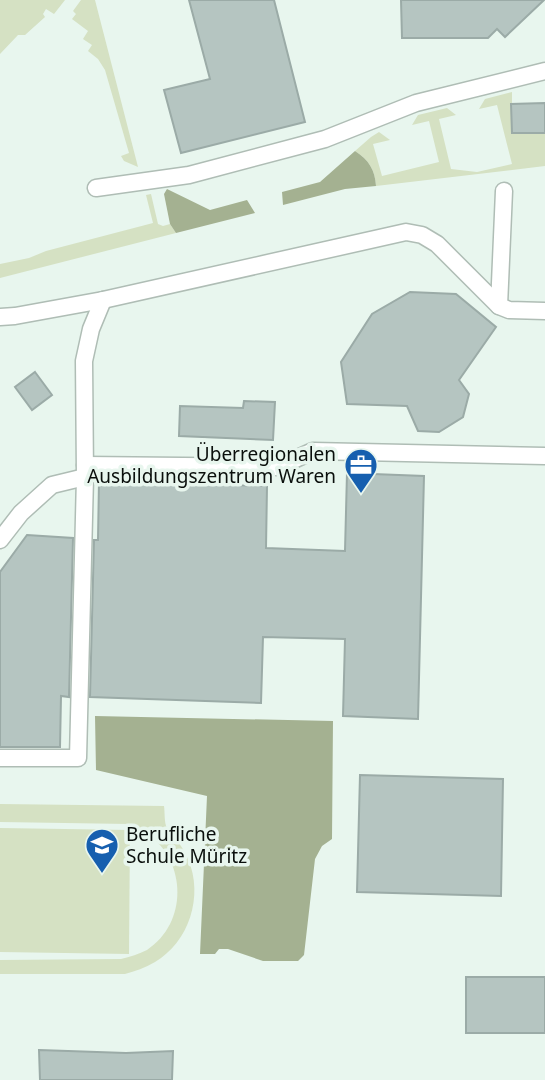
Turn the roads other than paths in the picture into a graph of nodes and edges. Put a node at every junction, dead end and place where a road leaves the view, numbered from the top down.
1 (545, 71) edge
2 (96, 188) dead end
3 (504, 191) dead end
4 (103, 300) junction
5 (499, 306) junction
6 (545, 311) edge
7 (0, 317) edge
8 (545, 456) edge
9 (85, 471) junction
10 (0, 540) edge
11 (0, 758) edge

1 - 2 lane
3 - 5 lane
4 - 5 lane
4 - 7 lane
4 - 9 lane
5 - 6 lane
8 - 9 lane
9 - 10 lane
9 - 11 lane

